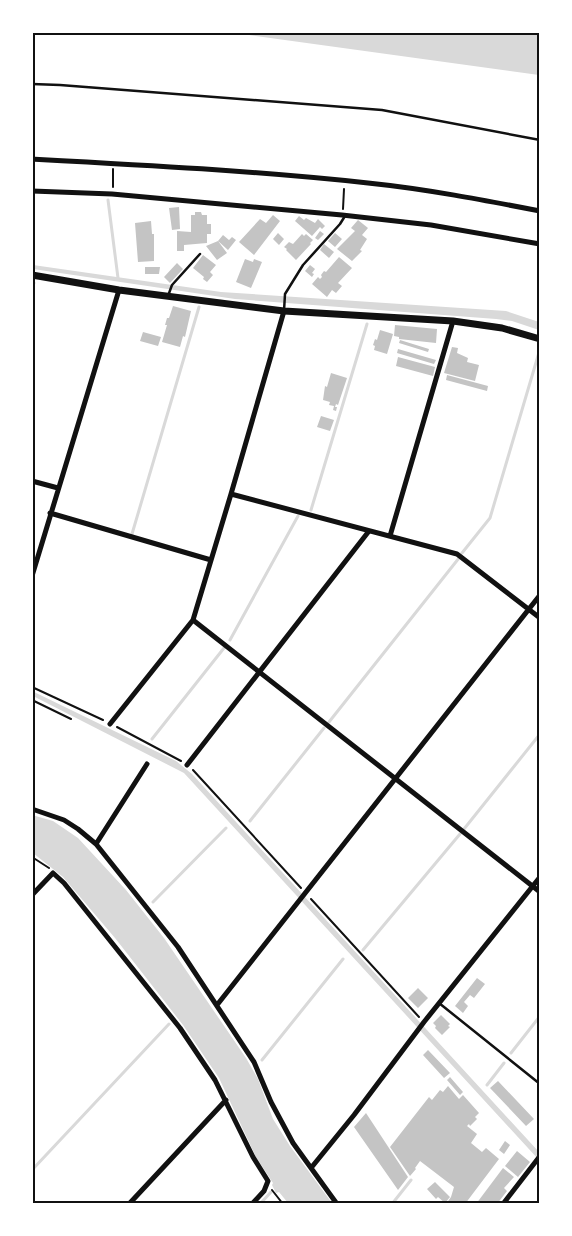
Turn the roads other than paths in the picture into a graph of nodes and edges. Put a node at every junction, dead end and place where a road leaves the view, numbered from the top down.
1 (32, 84) edge
2 (540, 140) edge
3 (32, 159) edge
4 (32, 191) edge
5 (540, 211) edge
6 (343, 215) junction
7 (540, 244) edge
8 (200, 254) dead end
9 (32, 275) edge
10 (119, 290) junction
11 (169, 293) junction
12 (284, 311) junction
13 (453, 321) junction
14 (540, 339) edge
15 (32, 481) edge
16 (58, 488) junction
17 (231, 494) junction
18 (50, 514) junction
19 (369, 531) junction
20 (390, 536) junction
21 (211, 560) junction
22 (32, 576) edge
23 (540, 595) edge
24 (528, 609) junction
25 (540, 618) edge
26 (193, 620) junction
27 (259, 672) junction
28 (110, 724) road end
29 (147, 764) dead end
30 (187, 765) road end
31 (395, 779) junction
32 (32, 809) edge
33 (96, 844) junction
34 (540, 877) edge
35 (532, 886) junction
36 (540, 892) edge
37 (32, 894) edge
38 (439, 1004) junction
39 (217, 1005) junction
40 (540, 1084) edge
41 (226, 1100) junction
42 (540, 1156) edge
43 (311, 1168) junction
44 (129, 1204) edge
45 (252, 1204) edge
46 (337, 1204) edge
47 (502, 1204) edge

1 - 2 lane
3 - 5 street
4 - 6 street
6 - 7 street
6 - 12 lane
8 - 11 lane
9 - 10 street
10 - 11 street
10 - 16 street
11 - 12 street
12 - 13 street
12 - 17 street
13 - 14 street
13 - 20 street
15 - 16 street
16 - 18 street
17 - 19 street
17 - 21 street
18 - 21 street
18 - 22 street
19 - 20 street
19 - 27 street
20 - 24 street
21 - 26 street
23 - 24 street
24 - 25 street
24 - 31 street
26 - 27 street
26 - 28 street
27 - 30 street
27 - 31 street
29 - 33 street
31 - 35 street
31 - 39 street
32 - 33 street
33 - 39 street
34 - 35 street
35 - 36 street
35 - 38 street
37 - 41 street
38 - 40 lane
38 - 43 street
39 - 43 street
41 - 44 street
41 - 45 street
42 - 47 street
43 - 46 street

